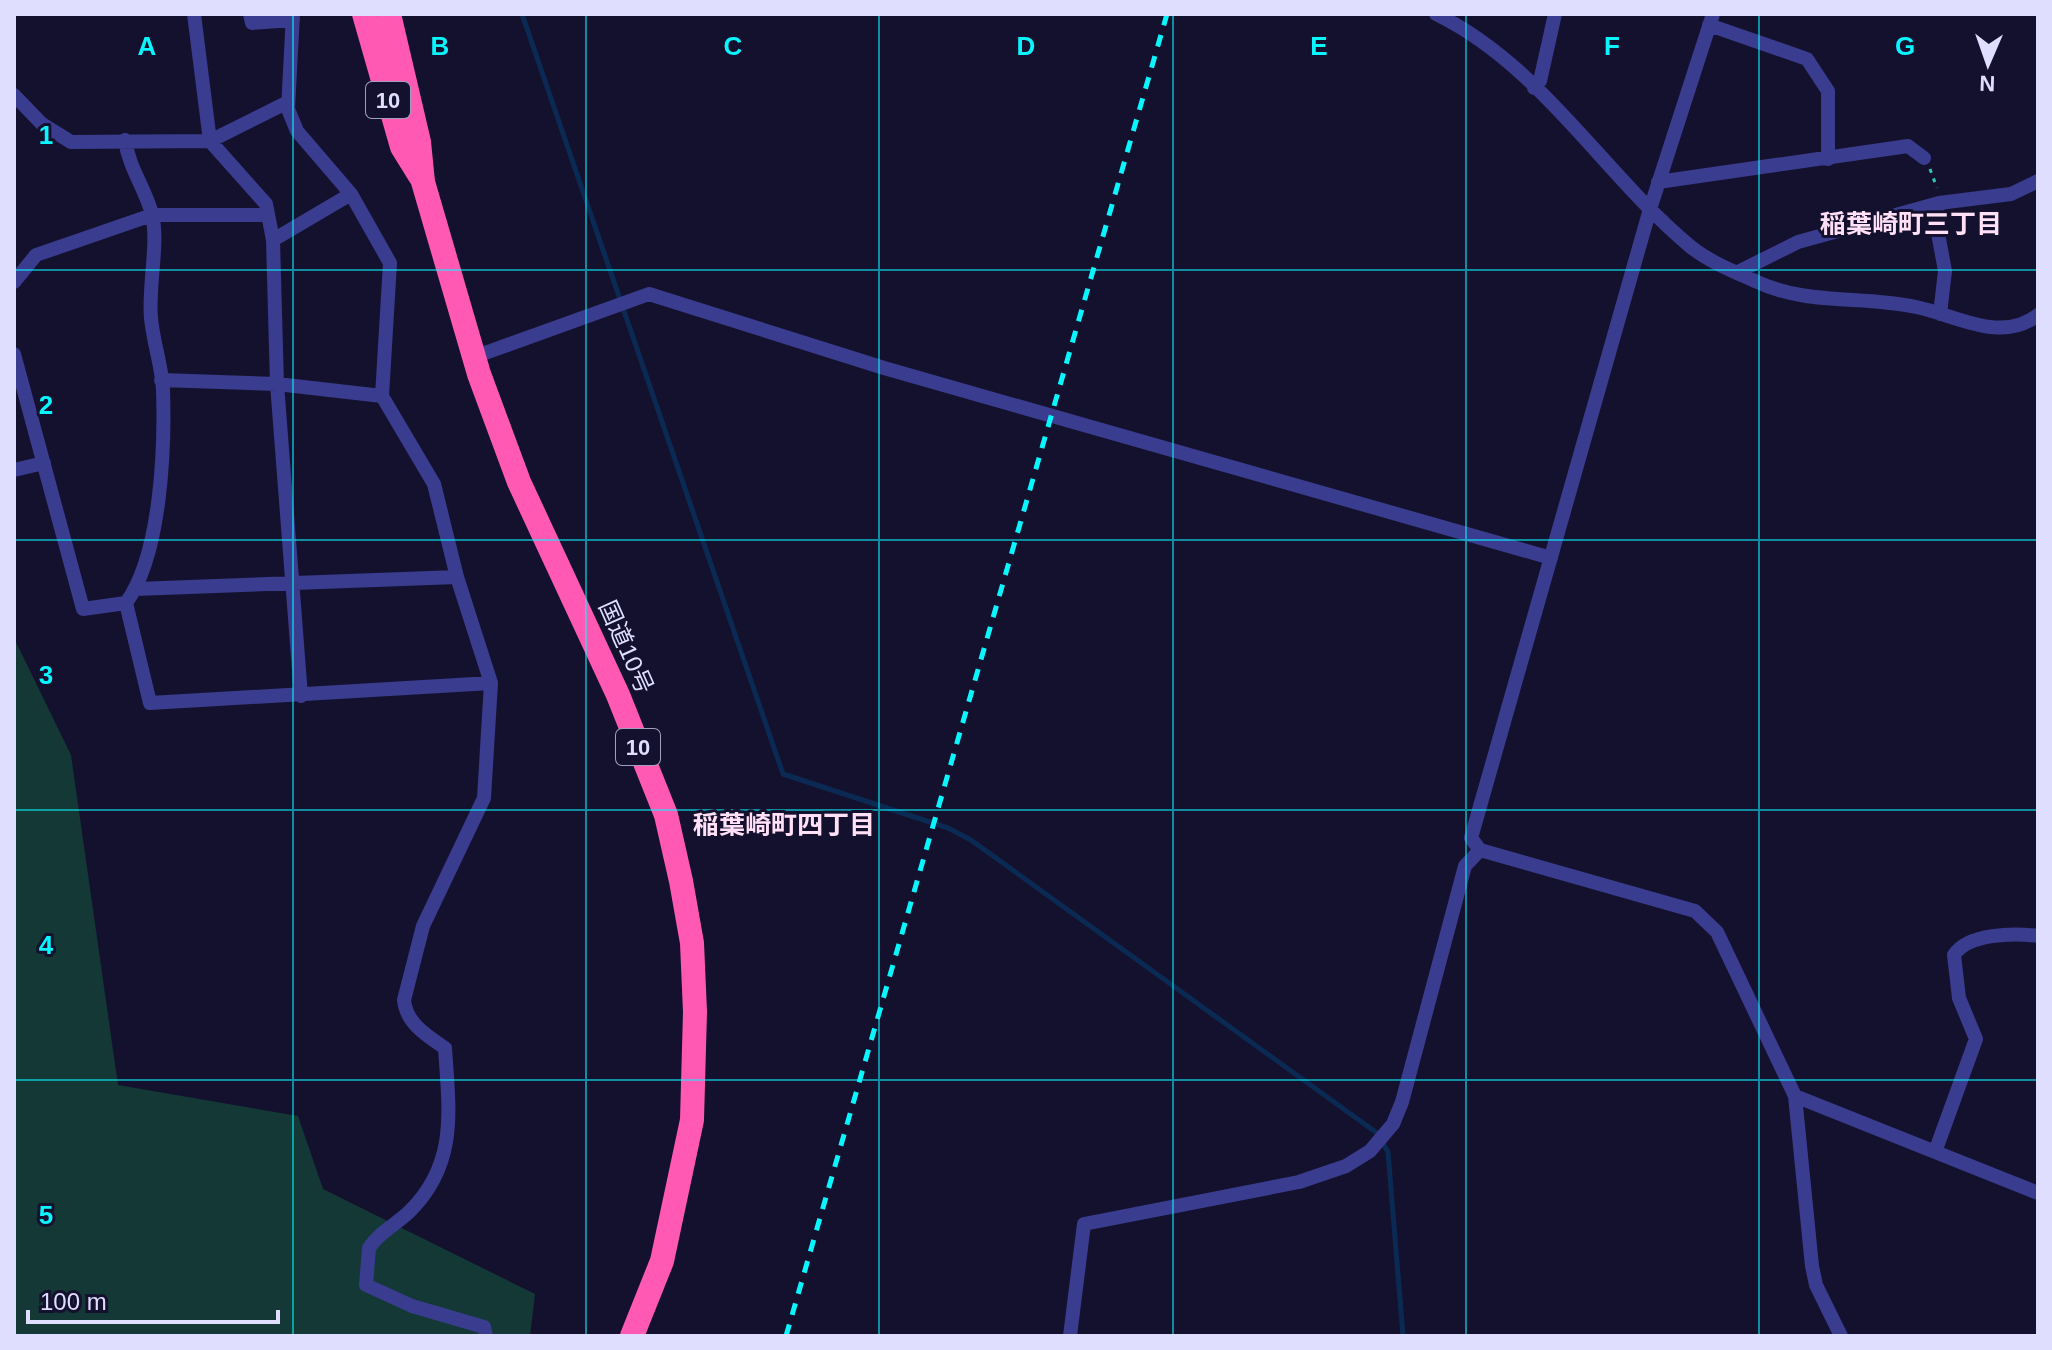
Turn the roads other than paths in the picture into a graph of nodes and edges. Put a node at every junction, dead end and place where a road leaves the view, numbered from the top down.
1 (194, 14) edge
2 (250, 14) edge
3 (364, 14) edge
4 (389, 14) edge
5 (1436, 14) edge
6 (1555, 14) edge
7 (293, 17) edge
8 (1711, 20) edge
9 (1534, 88) junction
10 (14, 95) edge
11 (288, 102) junction
12 (125, 140) junction
13 (210, 141) junction
14 (1924, 158) road end
15 (1828, 159) junction
16 (2038, 181) edge
17 (423, 182) junction
18 (1658, 182) junction
19 (351, 194) junction
20 (1939, 203) junction
21 (1650, 209) junction
22 (152, 215) junction
23 (268, 215) junction
24 (273, 240) junction
25 (1738, 272) junction
26 (14, 282) edge
27 (1940, 314) junction
28 (2038, 315) edge
29 (14, 354) edge
30 (474, 357) junction
31 (161, 380) junction
32 (277, 384) junction
33 (382, 396) junction
34 (44, 463) junction
35 (14, 470) edge
36 (1551, 558) junction
37 (457, 577) junction
38 (293, 583) junction
39 (136, 589) junction
40 (126, 603) junction
41 (491, 683) junction
42 (301, 696) junction
43 (1480, 850) junction
44 (2038, 936) edge
45 (1795, 1096) junction
46 (1935, 1152) junction
47 (2038, 1193) edge
48 (486, 1336) edge
49 (632, 1336) edge
50 (1070, 1336) edge
51 (1841, 1336) edge

1 - 13 street
2 - 7 street
3 - 17 highway, 国道10号 / 10
4 - 17 highway, 国道10号 / 10
5 - 9 street
6 - 9 street
7 - 11 street
8 - 15 street
8 - 18 street
9 - 21 street
10 - 12 street
11 - 13 street
11 - 19 street
12 - 13 street
12 - 22 street
13 - 23 street
14 - 15 street
15 - 18 street
16 - 20 street
17 - 30 highway, 国道10号 / 10
18 - 21 street
19 - 24 street
19 - 33 street
20 - 25 street
20 - 27 street
21 - 25 street
21 - 36 street
22 - 23 street
22 - 26 street
22 - 31 street
23 - 24 street
24 - 32 street
25 - 27 street
27 - 28 street
29 - 34 street
30 - 36 street
30 - 49 highway, 国道10号 / 10
31 - 32 street
31 - 39 street
32 - 33 street
32 - 38 street
33 - 37 street
34 - 35 street
34 - 40 street
36 - 43 street
37 - 38 street
37 - 41 street
38 - 39 street
38 - 42 street
39 - 40 street
40 - 42 street
41 - 42 street
41 - 48 street
43 - 45 street
43 - 50 street
44 - 46 street
45 - 46 street
45 - 51 street
46 - 47 street

